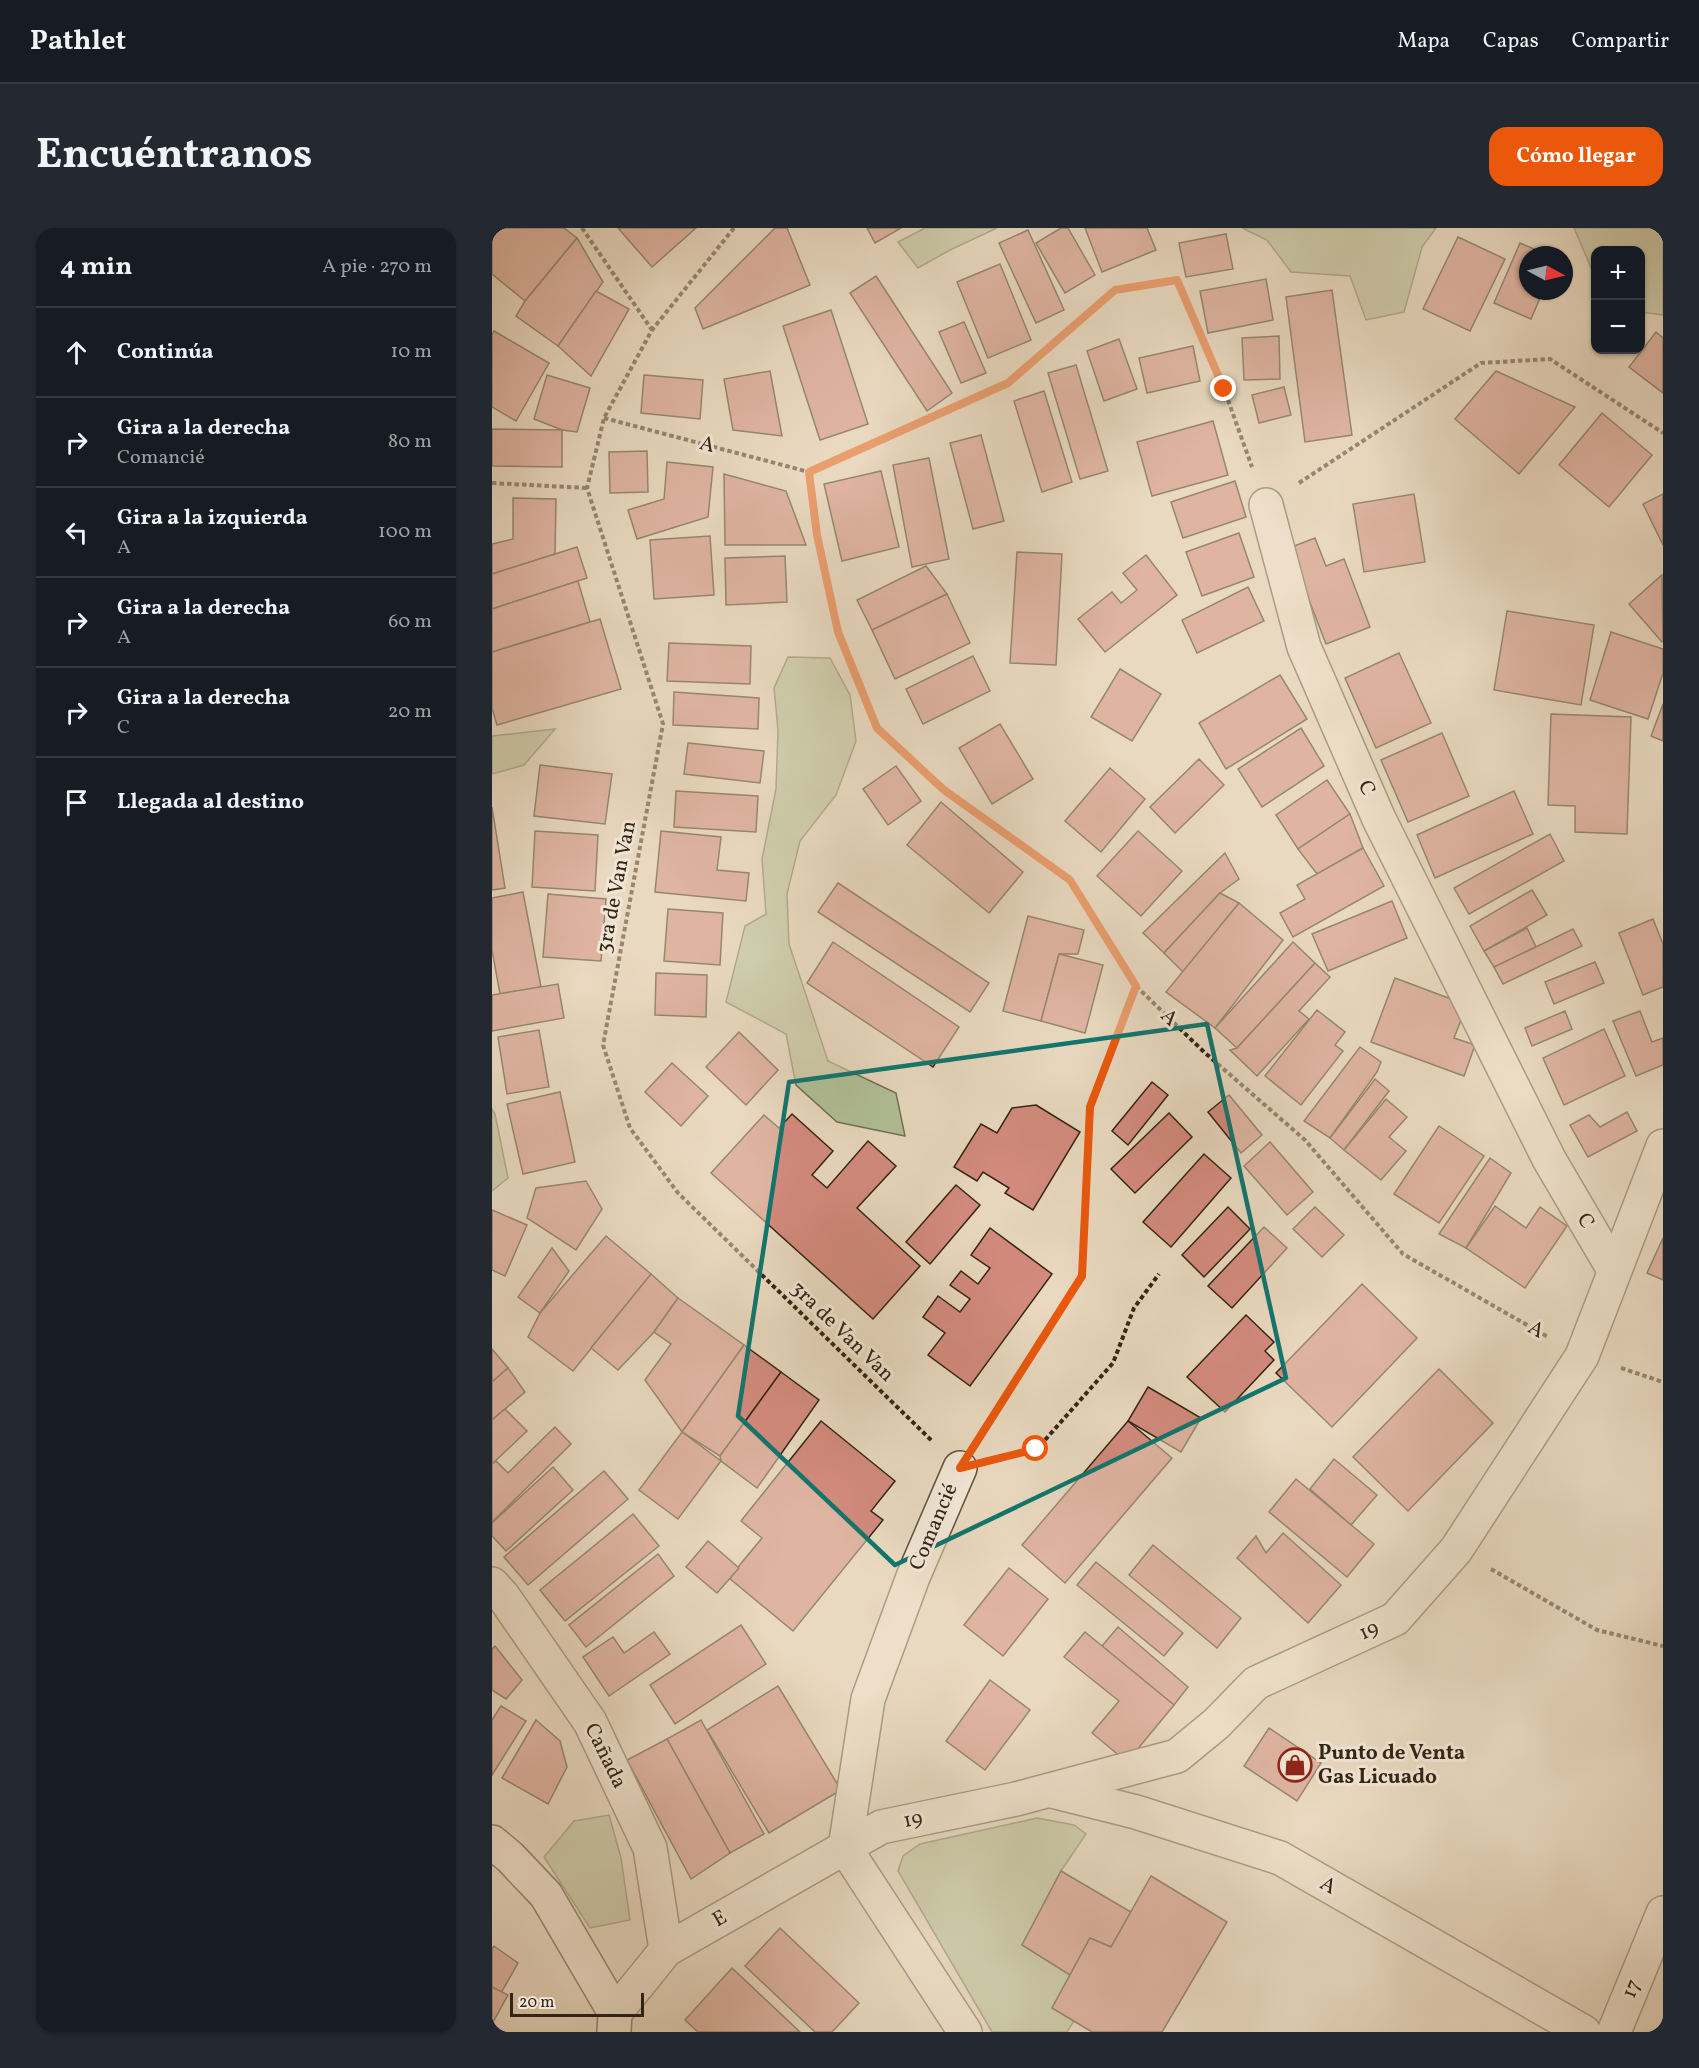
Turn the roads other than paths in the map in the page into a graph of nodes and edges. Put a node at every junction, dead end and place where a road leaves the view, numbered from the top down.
1 (1266, 505) road end
2 (1663, 1146) edge
3 (1614, 1270) junction
4 (960, 1468) road end
5 (492, 1584) edge
6 (1050, 1791) junction
7 (492, 1842) edge
8 (845, 1848) junction
9 (1663, 1913) edge
10 (666, 1950) junction
11 (614, 2023) edge
12 (964, 2032) edge
13 (1584, 2032) edge
14 (1614, 2032) edge

1 - 3 street, C
2 - 3 street, 19
3 - 6 street, 19
4 - 8 street, Comancié
5 - 10 street, Cañada
6 - 8 street, 19
6 - 13 street, A
7 - 11 street
8 - 10 street, E
8 - 12 street
9 - 14 street, 17
10 - 11 street, E

